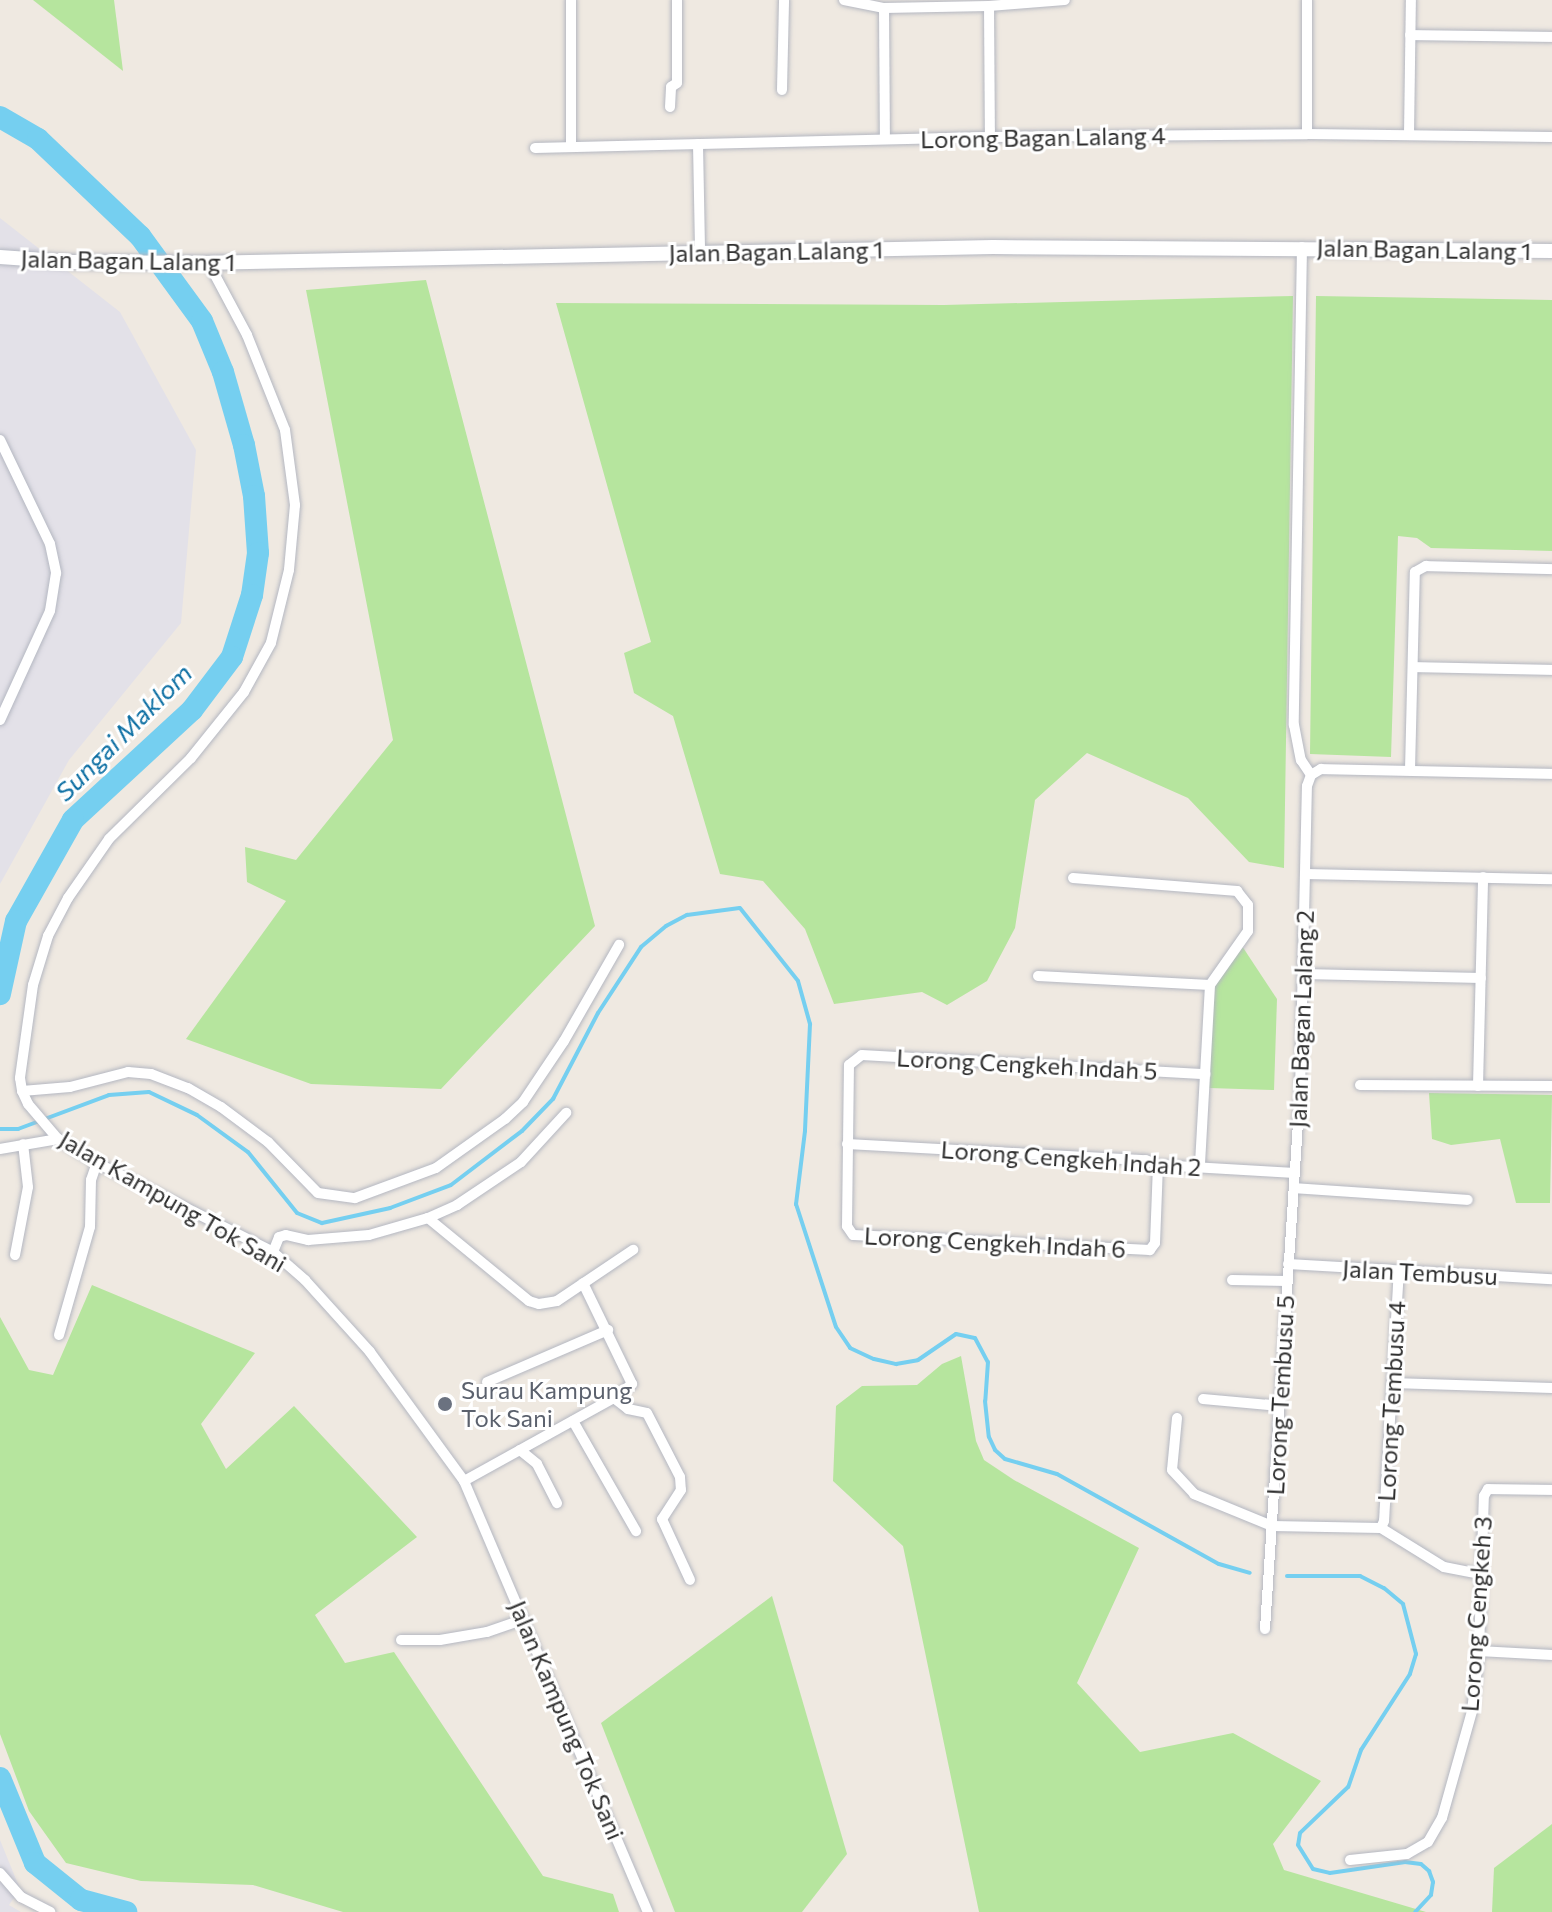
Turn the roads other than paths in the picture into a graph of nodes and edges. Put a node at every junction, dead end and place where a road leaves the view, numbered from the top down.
1 (571, 0) edge
2 (677, 0) edge
3 (784, 0) edge
4 (844, 0) edge
5 (1065, 0) edge
6 (1307, 0) edge
7 (1411, 0) edge
8 (989, 6) junction
9 (884, 8) junction
10 (1410, 35) junction
11 (1552, 37) edge
12 (782, 90) dead end
13 (670, 107) dead end
14 (1307, 134) junction
15 (1409, 135) junction
16 (990, 137) junction
17 (1552, 137) edge
18 (885, 139) junction
19 (698, 144) junction
20 (571, 146) junction
21 (535, 148) dead end
22 (1302, 247) junction
23 (1552, 251) edge
24 (700, 252) junction
25 (0, 257) edge
26 (205, 262) junction
27 (0, 440) edge
28 (1552, 569) edge
29 (1414, 667) junction
30 (1552, 670) edge
31 (0, 720) edge
32 (1410, 770) junction
33 (1552, 774) edge
34 (1311, 775) junction
35 (1305, 874) junction
36 (1483, 877) junction
37 (1073, 878) dead end
38 (1552, 879) edge
39 (619, 945) dead end
40 (1303, 974) junction
41 (1038, 976) dead end
42 (1481, 978) junction
43 (1210, 985) junction
44 (1205, 1074) junction
45 (1360, 1085) dead end
46 (1478, 1086) junction
47 (1552, 1086) edge
48 (22, 1091) junction
49 (566, 1113) dead end
50 (56, 1136) junction
51 (23, 1144) junction
52 (847, 1144) junction
53 (0, 1149) edge
54 (97, 1163) junction
55 (1158, 1165) junction
56 (1200, 1166) junction
57 (1295, 1173) junction
58 (1294, 1188) junction
59 (1468, 1200) dead end
60 (428, 1218) junction
61 (633, 1250) dead end
62 (273, 1252) junction
63 (15, 1255) dead end
64 (1288, 1264) junction
65 (1399, 1272) junction
66 (1552, 1279) edge
67 (1232, 1280) dead end
68 (1287, 1281) junction
69 (583, 1283) junction
70 (608, 1330) junction
71 (59, 1335) dead end
72 (487, 1382) dead end
73 (1392, 1383) junction
74 (1552, 1388) edge
75 (614, 1398) junction
76 (1203, 1399) dead end
77 (1280, 1406) junction
78 (1177, 1418) dead end
79 (573, 1421) junction
80 (520, 1450) junction
81 (464, 1481) junction
82 (1552, 1490) edge
83 (557, 1503) dead end
84 (1272, 1526) junction
85 (1381, 1528) junction
86 (636, 1531) dead end
87 (1480, 1574) junction
88 (690, 1580) dead end
89 (524, 1619) junction
90 (1265, 1629) dead end
91 (401, 1640) dead end
92 (1479, 1651) junction
93 (1552, 1655) edge
94 (1350, 1860) dead end
95 (0, 1873) edge
96 (50, 1912) edge
97 (648, 1912) edge

1 - 20 street
2 - 13 street
3 - 12 street
4 - 9 street
5 - 8 street
6 - 14 street
7 - 10 street
8 - 9 street
8 - 16 street
9 - 18 street
10 - 11 street
10 - 15 street
14 - 15 street, Lorong Bagan Lalang 4
14 - 16 street, Lorong Bagan Lalang 4
15 - 17 street, Lorong Bagan Lalang 4
16 - 18 street, Lorong Bagan Lalang 4
18 - 19 street, Lorong Bagan Lalang 4
19 - 20 street, Lorong Bagan Lalang 4
19 - 24 street
20 - 21 street, Lorong Bagan Lalang 4
22 - 23 main road, Jalan Bagan Lalang 1
22 - 24 main road, Jalan Bagan Lalang 1
22 - 34 street
24 - 26 main road, Jalan Bagan Lalang 1
25 - 26 main road, Jalan Bagan Lalang 1
26 - 48 street, Jalan Kampung Tok Sani
27 - 31 street
28 - 29 street
29 - 30 street
29 - 32 street
32 - 33 street
32 - 34 street
34 - 35 street, Jalan Bagan Lalang 2
35 - 36 street
35 - 40 street, Jalan Bagan Lalang 2
36 - 38 street
36 - 42 street
37 - 43 street
39 - 48 street
40 - 42 street
40 - 57 street, Jalan Bagan Lalang 2
41 - 43 street
42 - 46 street
43 - 44 street
44 - 52 street, Lorong Cengkeh Indah 5
44 - 56 street
45 - 46 street
46 - 47 street
48 - 50 street, Jalan Kampung Tok Sani
49 - 60 street
50 - 51 street
50 - 54 street, Jalan Kampung Tok Sani
51 - 53 street
51 - 63 street
52 - 55 street, Lorong Cengkeh Indah 2
52 - 55 street, Lorong Cengkeh Indah 6
54 - 62 street, Jalan Kampung Tok Sani
54 - 71 street
55 - 56 street, Lorong Cengkeh Indah 2
56 - 57 street, Lorong Cengkeh Indah 2
57 - 58 street, Jalan Bagan Lalang 2
58 - 59 street
58 - 64 street, Jalan Bagan Lalang 2
60 - 62 street
60 - 69 street
61 - 69 street
62 - 81 street, Jalan Kampung Tok Sani
64 - 65 street, Jalan Tembusu
64 - 68 street, Lorong Tembusu 5
65 - 66 street, Jalan Tembusu
65 - 73 street, Lorong Tembusu 4
67 - 68 street
68 - 77 street, Lorong Tembusu 5
69 - 70 street
70 - 72 street
70 - 75 street
73 - 74 street
73 - 85 street, Lorong Tembusu 4
75 - 79 street
75 - 88 street
76 - 77 street
77 - 84 street, Lorong Tembusu 5
78 - 84 street
79 - 80 street
79 - 86 street
80 - 81 street
80 - 83 street
81 - 89 street, Jalan Kampung Tok Sani
82 - 87 street, Lorong Cengkeh 3
84 - 85 street
84 - 90 street, Lorong Tembusu 5
85 - 87 street
87 - 92 street, Lorong Cengkeh 3
89 - 91 street
89 - 97 street, Jalan Kampung Tok Sani
92 - 93 street
92 - 94 street, Lorong Cengkeh 3
95 - 96 street

